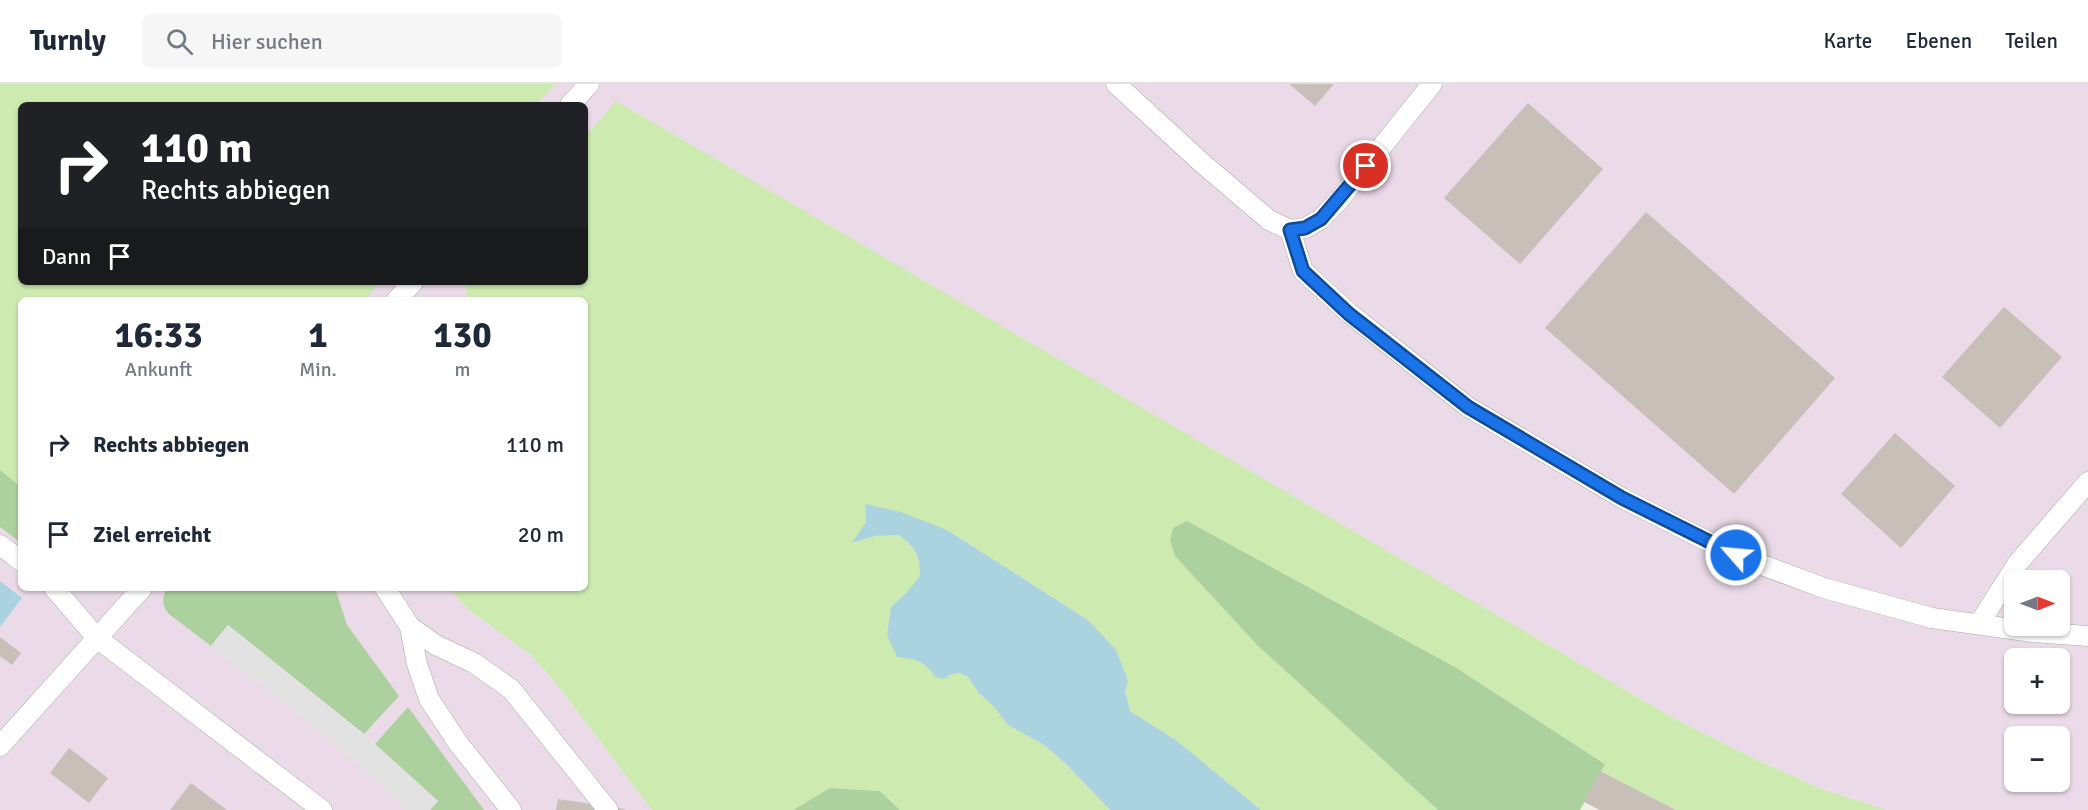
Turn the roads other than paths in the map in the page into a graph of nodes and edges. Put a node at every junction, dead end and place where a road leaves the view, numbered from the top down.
1 (589, 84) edge
2 (1116, 84) edge
3 (1432, 84) edge
4 (573, 102) edge
5 (1290, 230) junction
6 (410, 285) edge
7 (400, 297) edge
8 (2088, 482) edge
9 (0, 545) edge
10 (18, 559) edge
11 (57, 591) edge
12 (139, 591) edge
13 (386, 591) edge
14 (1979, 624) junction
15 (410, 627) junction
16 (2088, 636) edge
17 (97, 638) junction
18 (0, 746) edge
19 (322, 810) edge
20 (511, 810) edge
21 (609, 810) edge

1 - 4 lane
2 - 5 lane
3 - 5 lane
5 - 14 lane
6 - 7 lane
8 - 14 lane
9 - 10 lane
11 - 17 lane
12 - 17 lane
13 - 15 lane
14 - 16 lane
15 - 20 lane
15 - 21 lane
17 - 18 lane
17 - 19 lane

